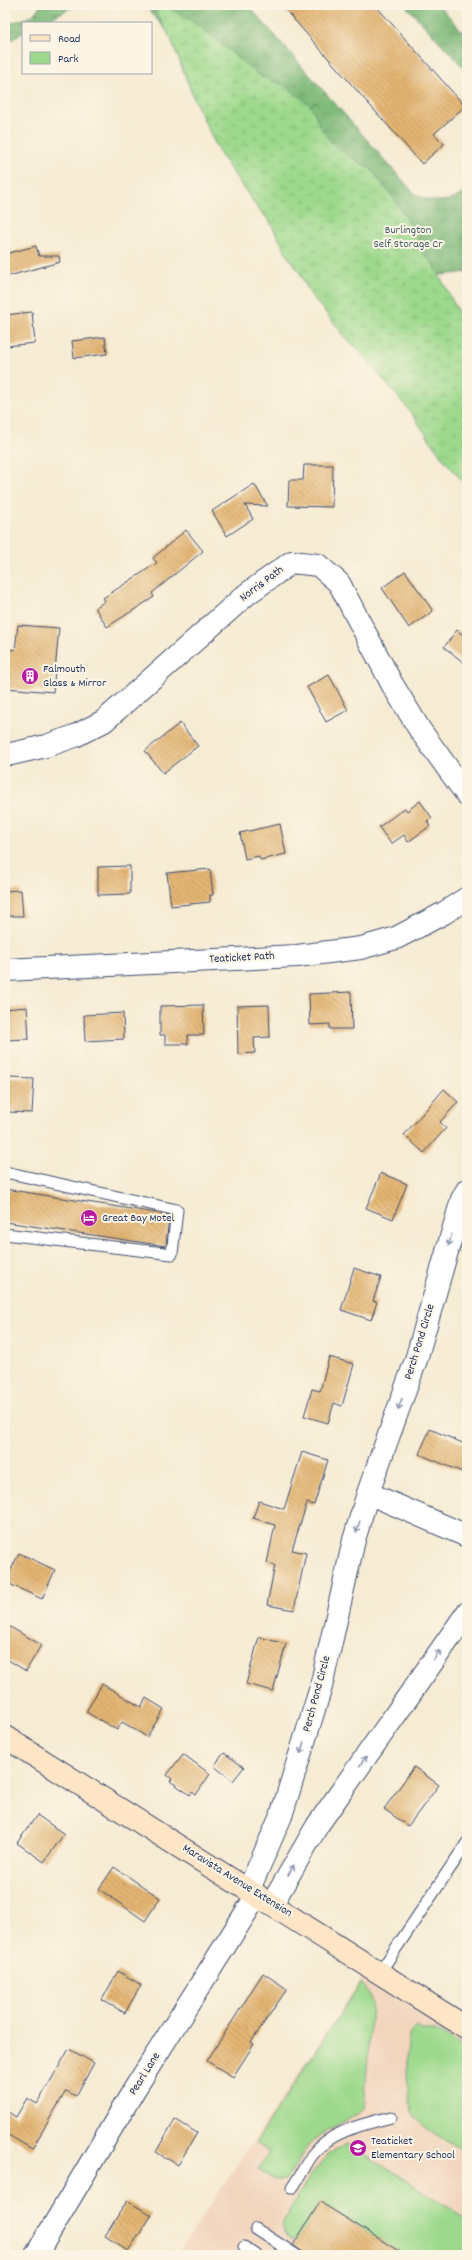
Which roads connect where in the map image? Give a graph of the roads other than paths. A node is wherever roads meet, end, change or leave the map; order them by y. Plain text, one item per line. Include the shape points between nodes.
1 (5, 753) edge
2 (467, 795) edge
3 (467, 898) edge
4 (5, 970) edge
5 (5, 1172) edge
6 (467, 1190) edge
7 (5, 1234) edge
8 (368, 1494) junction
9 (467, 1536) edge
10 (467, 1612) edge
11 (5, 1737) edge
12 (467, 1843) edge
13 (259, 1896) junction
14 (380, 1972) junction
15 (467, 2028) edge
16 (391, 2117) dead end
17 (292, 2188) dead end
18 (256, 2229) dead end
19 (244, 2247) dead end
20 (36, 2255) edge
21 (256, 2255) edge
22 (296, 2255) edge

1 - 2 street, Norris Path via 46,746 75,736 104,721 247,594 292,562 318,564 339,583 400,697 420,730
3 - 4 street, Teaticket Path via 396,938 361,948 297,956
5 - 7 lane via 177,1210 172,1254
6 -> 8 street, Perch Pond Circle via 462,1199 416,1360
8 - 9 street
8 -> 13 street, Perch Pond Circle via 354,1540 321,1687
13 -> 10 street via 317,1826
11 - 13 main road, Maravista Avenue Extension
12 - 14 lane
13 - 14 main road, Maravista Avenue Extension
13 - 20 street, Pearl Lane via 134,2090
14 - 15 main road, Maravista Avenue Extension
16 - 17 lane via 355,2127 325,2143 314,2153
18 - 22 lane
19 - 21 lane

